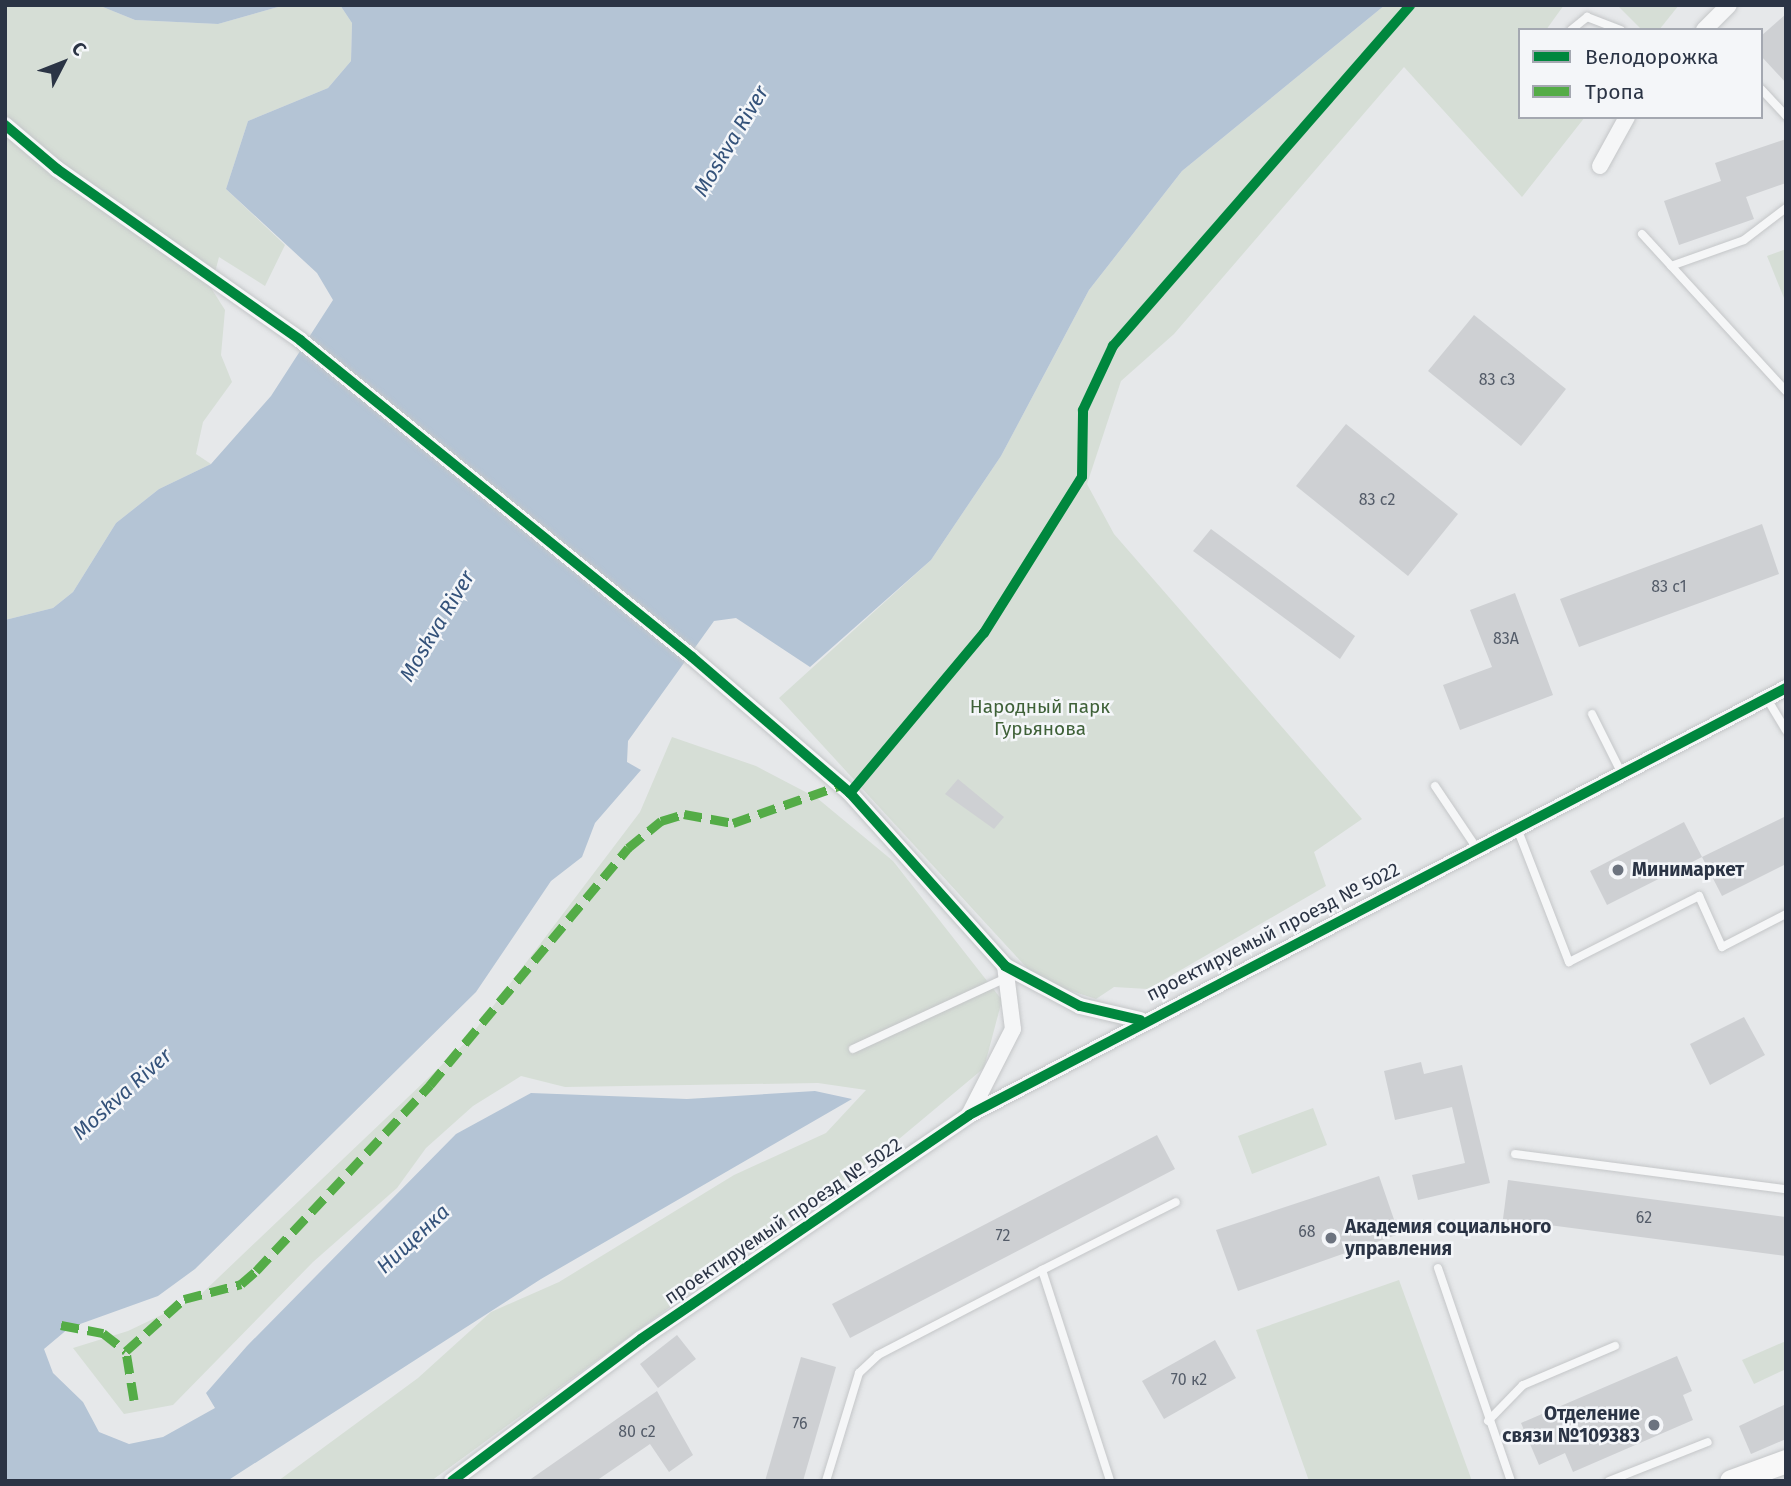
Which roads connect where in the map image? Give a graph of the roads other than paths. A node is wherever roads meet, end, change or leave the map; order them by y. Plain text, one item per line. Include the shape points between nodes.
1 (1729, 5) edge
2 (1574, 28) edge
3 (1615, 28) edge
4 (1707, 28) edge
5 (1763, 91) edge
6 (1786, 116) edge
7 (1626, 119) edge
8 (5, 125) edge
9 (1600, 166) dead end
10 (1786, 208) edge
11 (1642, 234) dead end
12 (1671, 266) junction
13 (1786, 391) edge
14 (1786, 688) edge
15 (1766, 698) junction
16 (1592, 714) dead end
17 (1786, 730) edge
18 (1621, 772) junction
19 (1435, 786) dead end
20 (1516, 826) junction
21 (1476, 847) junction
22 (1786, 914) edge
23 (1007, 972) junction
24 (1140, 1020) junction
25 (853, 1049) dead end
26 (969, 1115) junction
27 (1515, 1154) dead end
28 (1786, 1189) edge
29 (1176, 1202) dead end
30 (1438, 1268) dead end
31 (1042, 1270) junction
32 (1615, 1346) dead end
33 (1488, 1421) junction
34 (1708, 1442) dead end
35 (1786, 1461) edge
36 (452, 1481) edge
37 (825, 1481) edge
38 (1110, 1481) edge
39 (1511, 1481) edge
40 (1609, 1481) edge
41 (1731, 1481) edge

1 - 4 street
2 - 3 lane via 1587,18
5 - 6 lane
7 - 9 street
8 - 23 street via 57,169 300,340 692,657 850,793
10 - 12 lane via 1744,240
11 - 12 lane
12 - 13 lane
14 - 15 street, проектируемый проезд № 5022
15 - 17 lane
15 - 18 street, проектируемый проезд № 5022
16 - 18 lane
18 - 20 street, проектируемый проезд № 5022
19 - 21 lane
20 - 21 street, проектируемый проезд № 5022
20 - 22 lane via 1569,962 1699,896 1722,947
21 - 24 street, проектируемый проезд № 5022
23 - 24 street via 1080,1006
23 - 25 lane
23 - 26 street via 1013,1029
24 - 26 street, проектируемый проезд № 5022
26 - 36 street, проектируемый проезд № 5022 via 641,1339
27 - 28 lane
29 - 31 lane
30 - 33 lane
31 - 37 lane via 878,1355 859,1373
31 - 38 lane
32 - 33 lane via 1523,1385
33 - 39 lane
34 - 40 lane
35 - 41 main road

